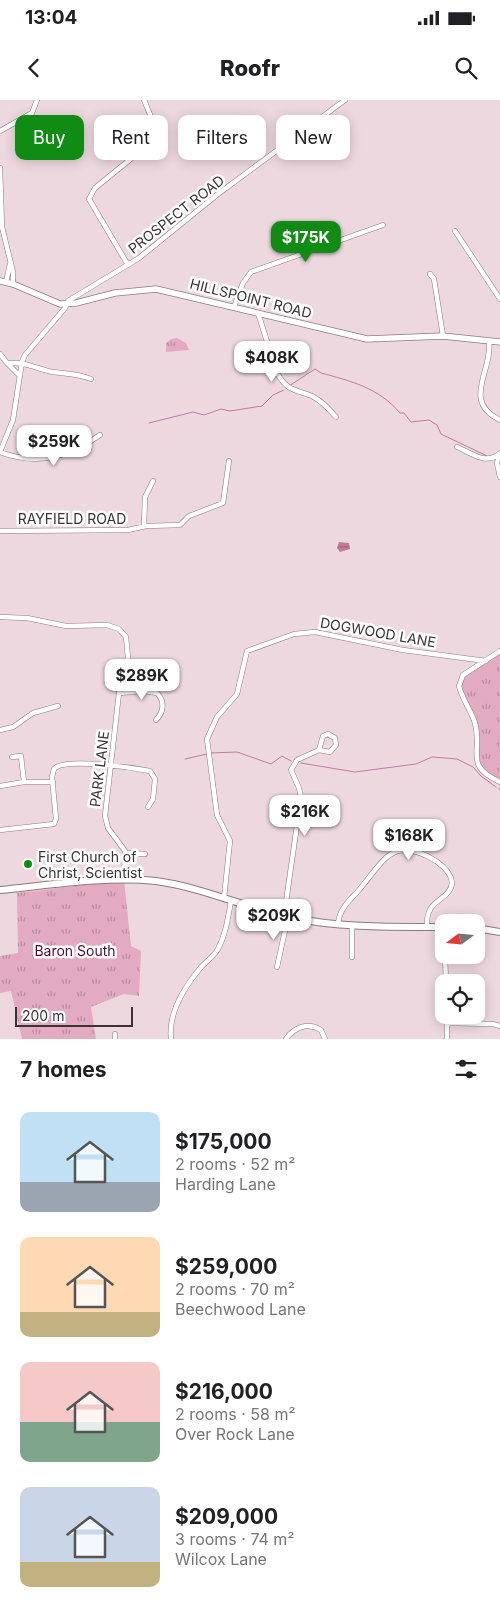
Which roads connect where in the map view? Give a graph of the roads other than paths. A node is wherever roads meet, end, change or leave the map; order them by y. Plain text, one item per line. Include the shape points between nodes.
1 (36, 100) edge
2 (144, 100) edge
3 (345, 100) edge
4 (0, 131) edge
5 (0, 168) edge
6 (383, 225) dead end
7 (455, 231) dead end
8 (11, 262) junction
9 (128, 265) junction
10 (430, 274) dead end
11 (3, 282) edge
12 (13, 284) junction
13 (500, 299) edge
14 (66, 304) junction
15 (234, 307) junction
16 (258, 313) junction
17 (443, 336) junction
18 (489, 341) junction
19 (500, 342) edge
20 (0, 354) edge
21 (22, 362) junction
22 (7, 363) junction
23 (19, 375) junction
24 (91, 379) dead end
25 (336, 417) dead end
26 (500, 420) edge
27 (100, 436) dead end
28 (457, 447) dead end
29 (0, 452) edge
30 (500, 453) edge
31 (229, 461) dead end
32 (500, 477) edge
33 (153, 481) dead end
34 (144, 526) junction
35 (0, 531) edge
36 (0, 617) edge
37 (500, 651) edge
38 (470, 658) junction
39 (486, 661) junction
40 (472, 668) junction
41 (119, 693) junction
42 (58, 706) dead end
43 (156, 720) dead end
44 (0, 730) edge
45 (319, 750) junction
46 (12, 756) dead end
47 (110, 767) junction
48 (24, 782) junction
49 (53, 782) junction
50 (500, 782) edge
51 (0, 786) edge
52 (148, 807) dead end
53 (0, 830) edge
54 (126, 853) junction
55 (145, 854) dead end
56 (124, 880) junction
57 (0, 890) edge
58 (224, 898) junction
59 (231, 901) junction
60 (286, 916) junction
61 (338, 925) junction
62 (352, 926) junction
63 (427, 926) junction
64 (435, 926) edge
65 (485, 930) edge
66 (500, 932) edge
67 (352, 957) dead end
68 (277, 967) dead end
69 (447, 1024) edge
70 (485, 1024) edge
71 (500, 1026) edge
72 (171, 1039) edge
73 (286, 1039) edge
74 (325, 1039) edge
75 (447, 1039) edge

1 - 4 street via 32,113
2 - 9 street via 159,136 95,188 90,199
3 - 9 street, PROSPECT ROAD
5 - 8 street via 2,227
6 - 15 street via 251,272
7 - 13 street
8 - 11 street
8 - 12 street
9 - 14 street, PROSPECT ROAD
10 - 17 street via 434,278
11 - 12 street, HILLSPOINT ROAD
12 - 14 street, HILLSPOINT ROAD
14 - 15 street, HILLSPOINT ROAD via 151,289
14 - 21 street, PROSPECT ROAD
15 - 16 street, HILLSPOINT ROAD
16 - 17 street, HILLSPOINT ROAD via 371,339
16 - 25 street via 282,382 320,402
17 - 18 street, HILLSPOINT ROAD
18 - 19 street, HILLSPOINT ROAD
18 - 26 street via 490,352 480,396 486,409
20 - 22 street
21 - 22 street
21 - 23 street
21 - 24 street
22 - 23 street
23 - 29 street via 13,420
27 - 29 street via 60,457 35,458
28 - 30 street via 485,460
30 - 32 street via 497,463
31 - 34 street, RAYFIELD ROAD via 226,493 220,506 194,514 180,525
33 - 34 street, RAYFIELD ROAD via 145,497
34 - 35 street, RAYFIELD ROAD via 128,530
36 - 41 street, PARK LANE via 66,626 108,625 119,629 127,639 129,651
37 - 39 street
38 - 39 street, DOGWOOD LANE
38 - 40 street
38 - 58 street, DOGWOOD LANE via 403,650 315,632 294,634 248,651 237,694 217,716 207,739 217,815 230,841
39 - 40 street
40 - 50 street via 463,675 459,686 476,727 476,765 484,774
41 - 43 street via 157,693 163,706
41 - 47 street, PARK LANE
42 - 44 street via 33,713 13,727
45 - 45 street via 323,736 328,734 335,738 334,749 326,753
45 - 60 street via 297,760 291,770 301,797
46 - 48 street via 21,756
47 - 49 street via 56,766
47 - 52 street via 153,773 153,799
47 - 54 street, PARK LANE via 105,820
48 - 49 street
48 - 51 street
49 - 53 street via 54,824
54 - 55 street
54 - 56 street
56 - 57 main road
56 - 58 main road via 165,883
58 - 59 main road
59 - 60 main road
59 - 72 street via 226,931 218,949 197,974 172,1014
60 - 61 main road
60 - 68 street
61 - 62 main road
61 - 63 street via 345,904 380,862 403,850 432,859 444,867 451,879 448,892 430,910
62 - 63 main road
62 - 67 street
63 - 64 main road
65 - 66 main road
69 - 75 street
70 - 71 street
73 - 74 street via 292,1031 308,1026 320,1030

